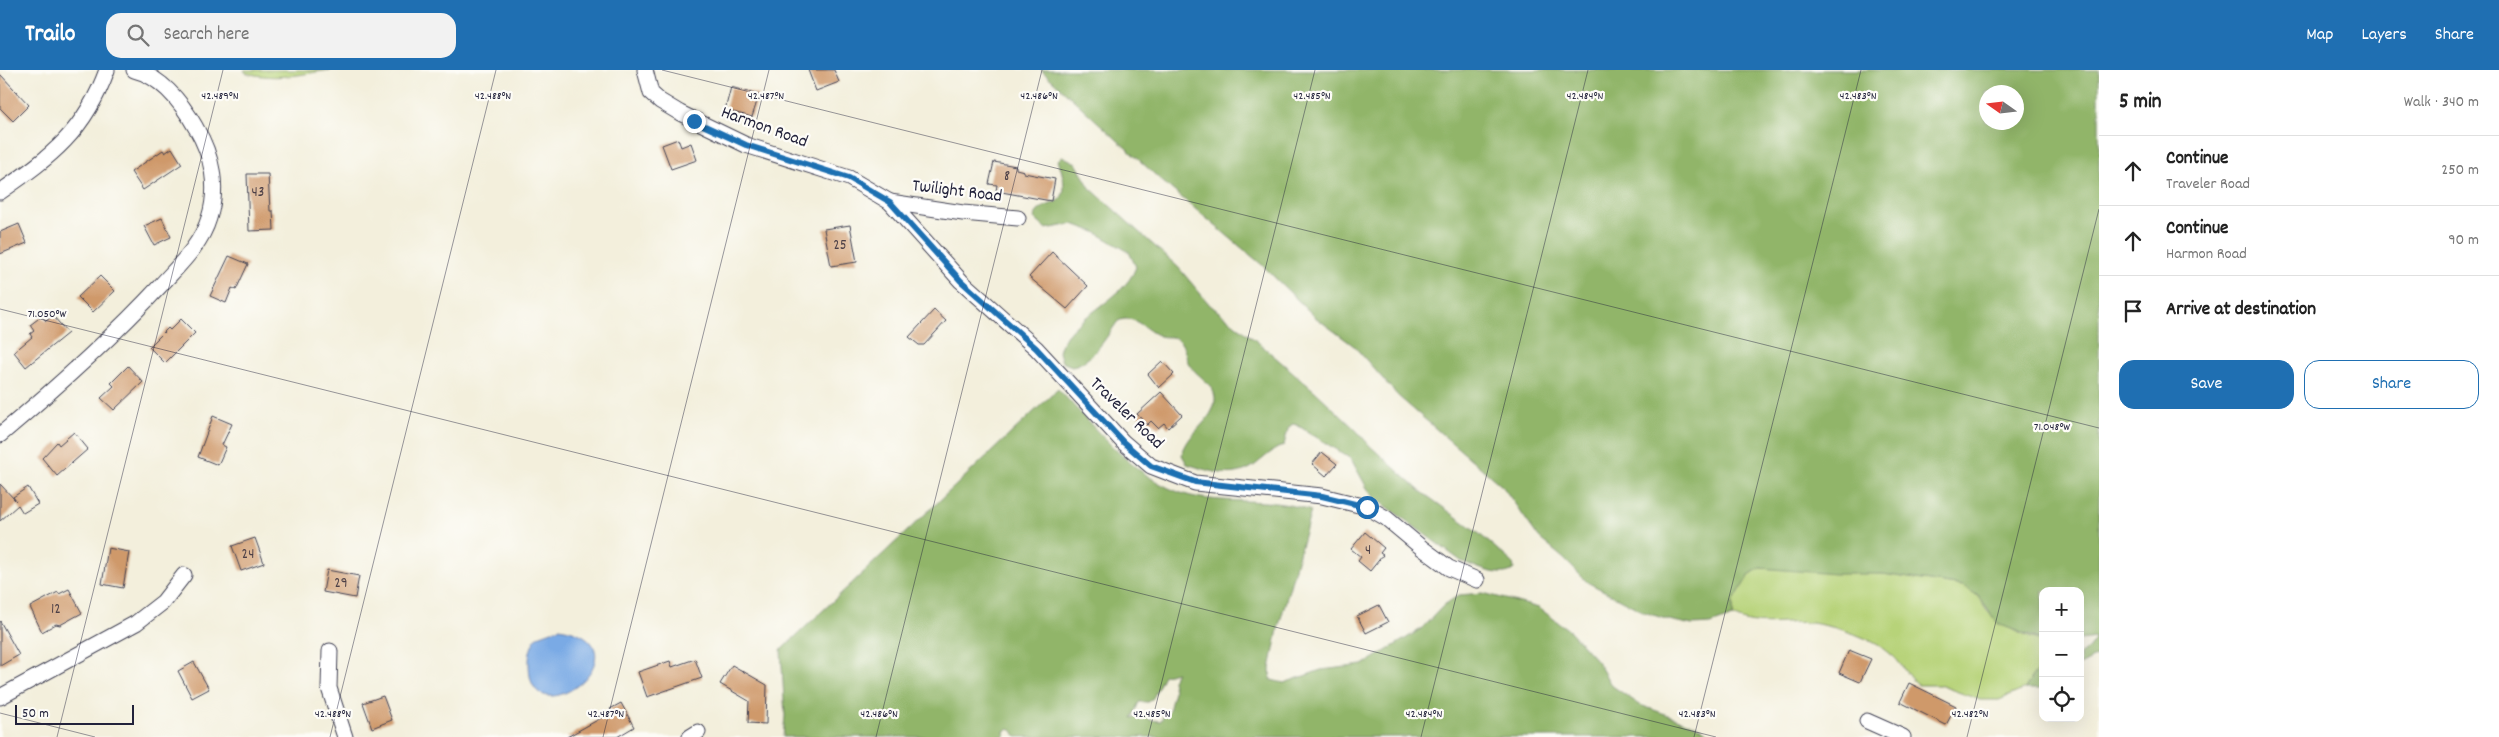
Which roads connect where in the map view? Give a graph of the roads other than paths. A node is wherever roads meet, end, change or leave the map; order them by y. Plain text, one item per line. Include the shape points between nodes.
1 (107, 70) edge
2 (134, 70) edge
3 (644, 70) edge
4 (0, 192) edge
5 (890, 202) junction
6 (1018, 218) dead end
7 (0, 435) edge
8 (184, 575) dead end
9 (1477, 580) dead end
10 (330, 651) dead end
11 (0, 697) edge
12 (1867, 721) dead end
13 (345, 737) edge
14 (1903, 737) edge

1 - 4 street via 90,110 75,130 48,157
2 - 7 street via 162,84 192,120 206,147 214,178 210,218 186,258 145,303
3 - 5 street, Harmon Road via 651,93 680,114 746,145 849,178
5 - 6 street, Twilight Road
5 - 9 street, Traveler Road via 961,281 1036,348 1123,442 1151,466 1181,479 1204,484 1322,496 1367,507 1386,518 1449,568
8 - 11 street via 163,602 136,623
10 - 13 street via 328,688
12 - 14 street

